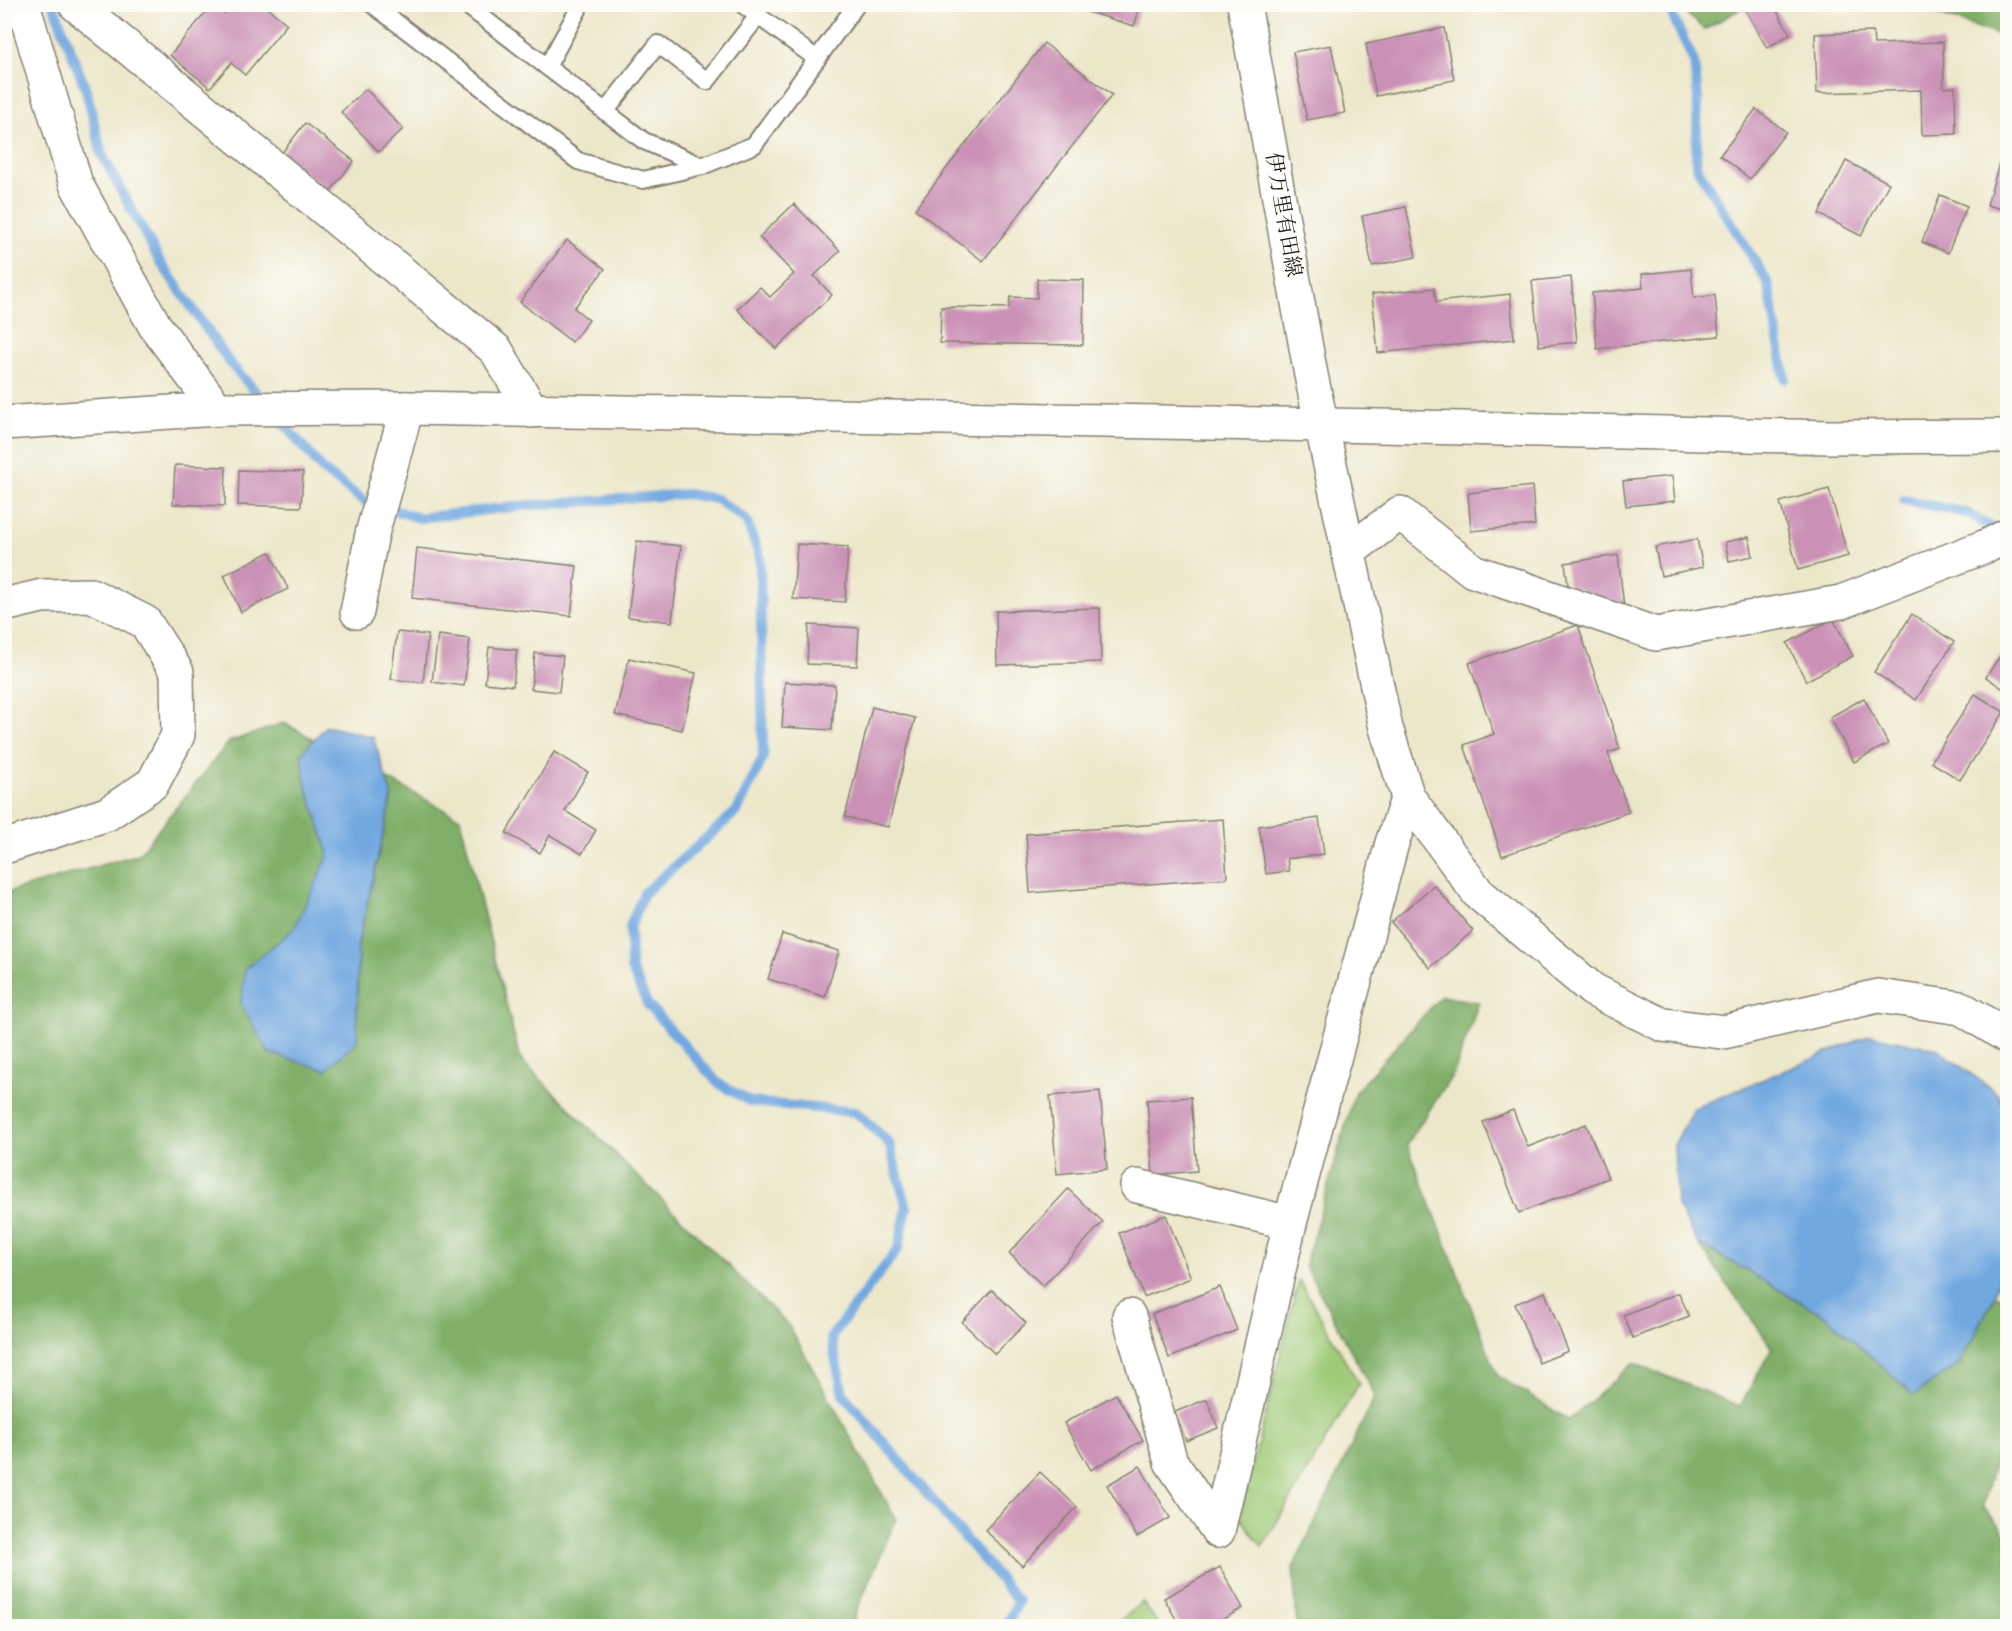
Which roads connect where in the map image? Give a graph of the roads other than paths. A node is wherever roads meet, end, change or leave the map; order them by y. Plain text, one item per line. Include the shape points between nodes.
1 (23, 4) edge
2 (75, 4) edge
3 (372, 4) edge
4 (465, 4) edge
5 (578, 4) edge
6 (742, 4) edge
7 (857, 4) edge
8 (1244, 4) edge
9 (758, 16) junction
10 (817, 59) junction
11 (547, 67) junction
12 (605, 112) junction
13 (702, 166) junction
14 (407, 408) junction
15 (229, 409) junction
16 (532, 411) junction
17 (4, 423) edge
18 (1321, 425) junction
19 (2007, 436) edge
20 (1998, 540) edge
21 (1348, 552) junction
22 (4, 605) edge
23 (357, 612) dead end
24 (1408, 797) junction
25 (4, 848) edge
26 (2007, 1037) edge
27 (1137, 1186) dead end
28 (1290, 1223) junction
29 (1129, 1316) dead end

1 - 15 street via 76,184 155,326
2 - 16 street via 496,350
3 - 13 lane via 578,161 643,180
4 - 11 lane
5 - 11 lane
6 - 9 lane
7 - 10 lane
8 - 18 street, 伊万里有田線
9 - 10 lane
9 - 12 lane via 707,81 658,44
10 - 13 lane via 754,145
11 - 12 lane
12 - 13 lane via 644,141
14 - 15 street
14 - 16 street
14 - 23 street via 372,534
15 - 17 street
16 - 18 street
18 - 19 street
18 - 21 street, 伊万里有田線
20 - 21 street via 1841,602 1656,634 1473,572 1400,513
21 - 24 street, 伊万里有田線 via 1386,728
22 - 25 street via 42,596 91,595 145,622 177,672 178,735 153,783 107,814
24 - 26 street, 伊万里有田線 via 1478,893 1593,990 1663,1025 1724,1032 1878,996 1961,1008
24 - 28 street via 1392,843
27 - 28 street
28 - 29 street via 1218,1531 1171,1462

